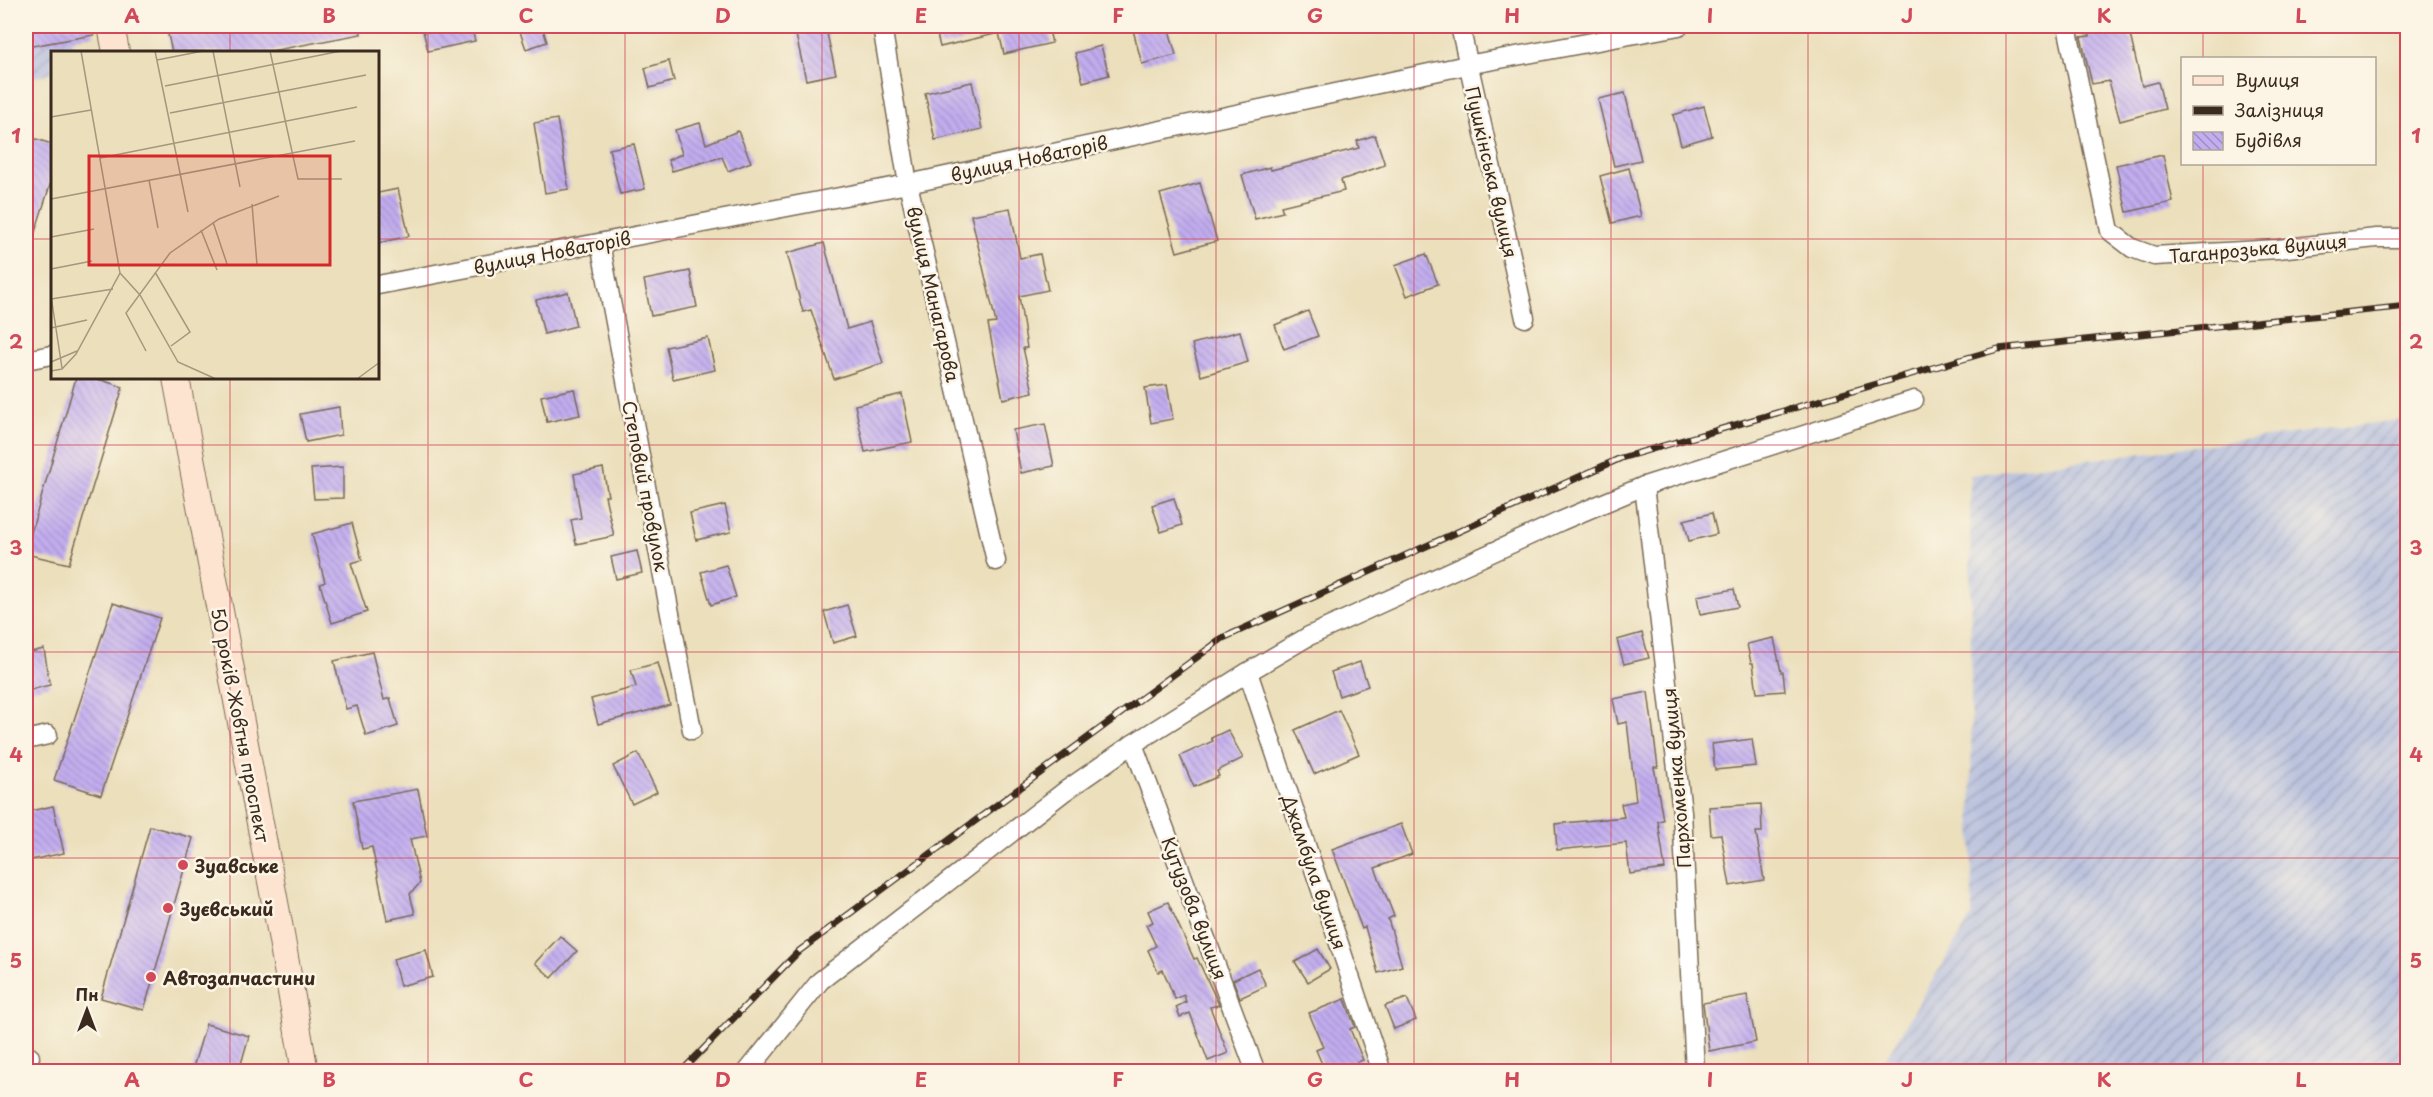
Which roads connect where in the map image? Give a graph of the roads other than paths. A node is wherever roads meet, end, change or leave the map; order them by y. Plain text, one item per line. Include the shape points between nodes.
1 (111, 26) edge
2 (882, 26) edge
3 (1460, 26) edge
4 (1679, 26) edge
5 (2067, 26) edge
6 (117, 51) edge
7 (1467, 65) junction
8 (909, 184) junction
9 (2408, 238) edge
10 (600, 243) junction
11 (380, 285) edge
12 (1525, 318) dead end
13 (51, 355) edge
14 (26, 360) edge
15 (176, 380) edge
16 (1914, 400) dead end
17 (1644, 486) junction
18 (996, 561) dead end
19 (1248, 672) junction
20 (692, 730) dead end
21 (48, 735) dead end
22 (26, 740) edge
23 (1133, 744) junction
24 (305, 1071) edge
25 (747, 1071) edge
26 (1256, 1071) edge
27 (1382, 1071) edge
28 (1695, 1071) edge

1 - 6 street
2 - 8 street, вулиця Манагарова
3 - 7 street, Пушкінська вулиця
4 - 7 street, вулиця Новаторів
5 - 9 street, Таганрозька вулиця via 2110,231 2132,248 2154,256
7 - 8 street, вулиця Новаторів
7 - 12 street, Пушкінська вулиця
8 - 10 street, вулиця Новаторів
8 - 18 street, вулиця Манагарова
10 - 11 street, вулиця Новаторів
10 - 20 street, Степовий провулок
13 - 14 street
15 - 24 street, 50 років Жовтня проспект
16 - 17 street
17 - 19 street via 1310,636
17 - 28 street, Пархоменка вулиця via 1682,813
19 - 23 street
19 - 27 street, Джамбула вулиця
21 - 22 street
23 - 25 street via 1065,791 820,981
23 - 26 street, Кутузова вулиця

